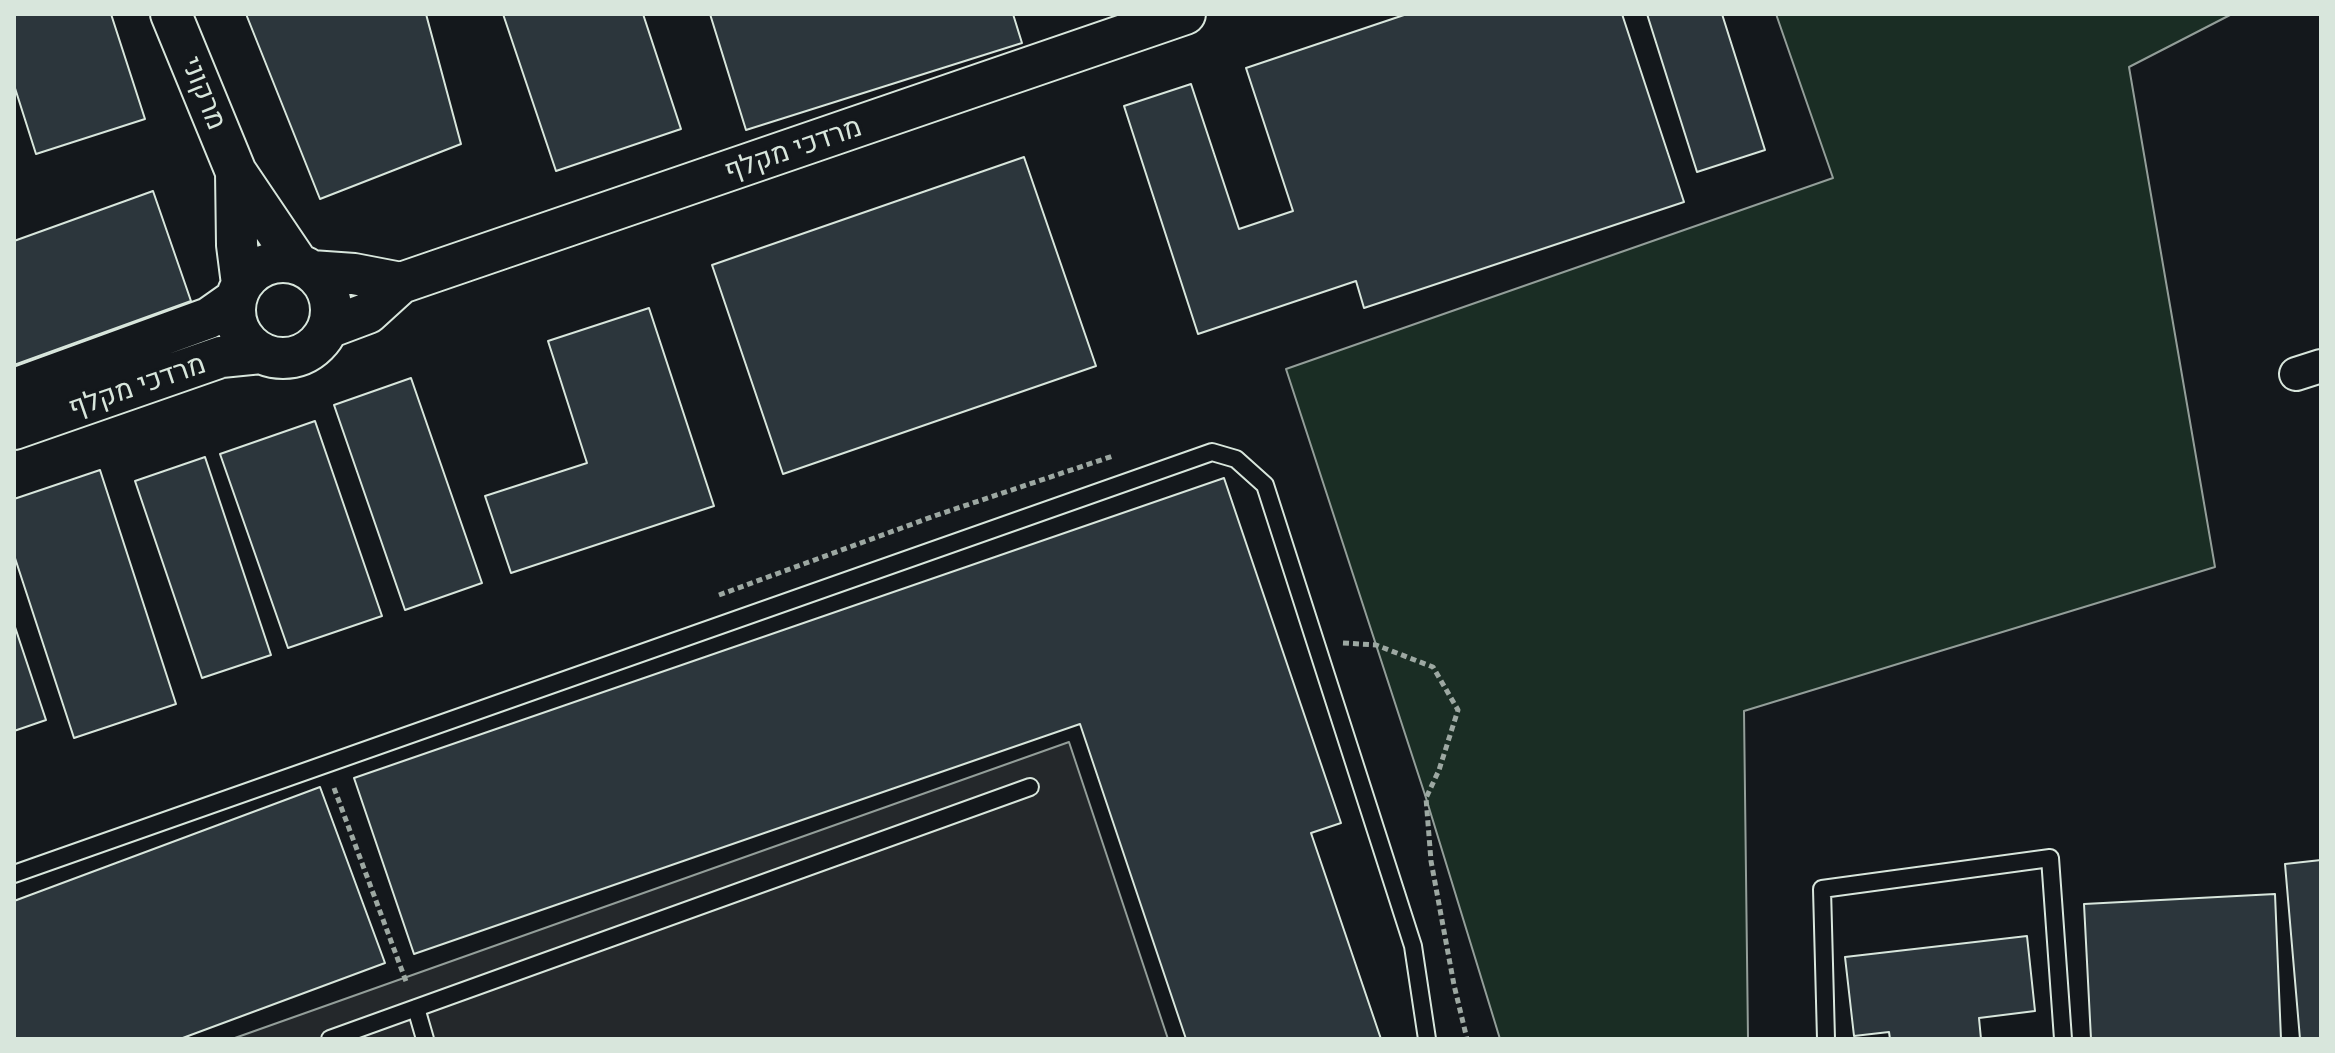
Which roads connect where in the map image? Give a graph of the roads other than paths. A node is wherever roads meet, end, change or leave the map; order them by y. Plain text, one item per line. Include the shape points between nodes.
1 (171, 14) edge
2 (1185, 14) edge
3 (236, 172) junction
4 (304, 267) junction
5 (401, 283) junction
6 (239, 292) junction
7 (328, 328) junction
8 (261, 353) junction
9 (14, 389) edge
10 (14, 429) edge
11 (1030, 787) dead end
12 (14, 874) edge
13 (416, 1008) junction
14 (363, 1034) edge
15 (330, 1039) edge
16 (425, 1039) edge
17 (1427, 1039) edge
18 (1826, 1039) edge
19 (2063, 1039) edge

1 - 3 street, מרקוני
2 - 5 street, מרדכי מקלף
3 - 4 street, מרקוני
3 - 6 street, מרקוני
4 - 5 street, מרדכי מקלף
4 - 6 street via 282,261 266,264 252,272
4 - 7 street via 323,282 329,296
5 - 7 street, מרדכי מקלף via 368,313
6 - 8 street via 239,331
6 - 9 street, מרדכי מקלף via 209,318
7 - 8 street via 307,351 292,357
8 - 10 street, מרדכי מקלף via 221,357
11 - 13 lane
12 - 17 lane via 1212,452 1236,459 1265,485 1413,946
13 - 14 lane
13 - 16 lane
14 - 15 lane
18 - 19 lane via 1822,889 2050,858

